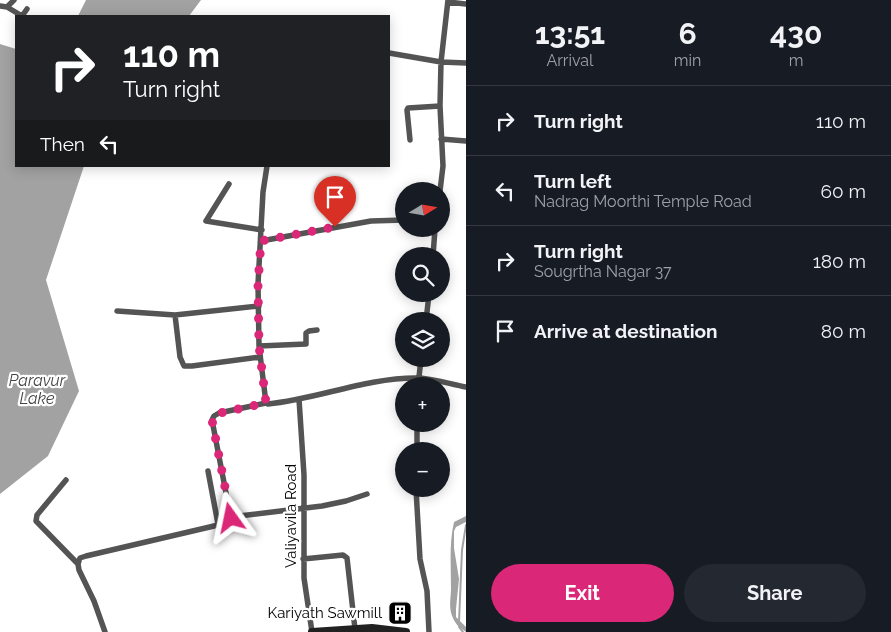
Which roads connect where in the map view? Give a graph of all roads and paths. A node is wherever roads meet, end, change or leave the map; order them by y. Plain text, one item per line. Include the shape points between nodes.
1 (14, 0) edge
2 (448, 1) edge
3 (466, 4) edge
4 (3, 7) edge
5 (27, 9) dead end
6 (20, 15) edge
7 (23, 15) edge
8 (390, 53) edge
9 (440, 62) junction
10 (466, 63) edge
11 (440, 106) junction
12 (441, 139) junction
13 (410, 140) dead end
14 (466, 141) edge
15 (267, 167) edge
16 (441, 182) edge
17 (229, 184) dead end
18 (395, 220) edge
19 (262, 230) junction
20 (261, 241) junction
21 (258, 306) junction
22 (117, 311) dead end
23 (175, 315) junction
24 (317, 330) dead end
25 (259, 346) junction
26 (260, 357) junction
27 (395, 380) edge
28 (450, 383) edge
29 (466, 386) edge
30 (298, 399) junction
31 (266, 403) junction
32 (208, 471) dead end
33 (66, 480) dead end
34 (366, 494) dead end
35 (416, 497) edge
36 (304, 509) junction
37 (231, 518) junction
38 (218, 524) junction
39 (303, 558) junction
40 (78, 564) junction
41 (355, 629) junction
42 (373, 630) edge
43 (105, 632) edge
44 (312, 632) edge
45 (406, 632) edge
46 (429, 632) edge

1 - 4 street
2 - 3 street
2 - 9 street
4 - 6 street
5 - 7 street
8 - 9 street
9 - 10 street
9 - 11 street
11 - 12 street
11 - 13 street via 408,108
12 - 14 street
12 - 16 street
15 - 19 street
17 - 19 street via 206,221
18 - 20 street via 371,221
19 - 20 street
20 - 21 street
21 - 23 street
21 - 25 street
22 - 23 street
23 - 26 street via 184,366
24 - 25 street via 306,333 306,344
25 - 26 street
26 - 31 street
27 - 30 street via 375,381
28 - 29 street
30 - 31 street
30 - 36 street, Valiyavila Road
31 - 37 street via 220,413 212,420
32 - 38 street
33 - 40 street via 36,518 39,525
34 - 36 street
35 - 46 street
36 - 37 street
36 - 39 street, Valiyavila Road
37 - 38 street
38 - 40 street via 86,556 80,558
39 - 41 street via 343,555 347,558
39 - 44 street, Valiyavila Road
40 - 43 street
41 - 42 main road
41 - 44 main road
42 - 45 main road

